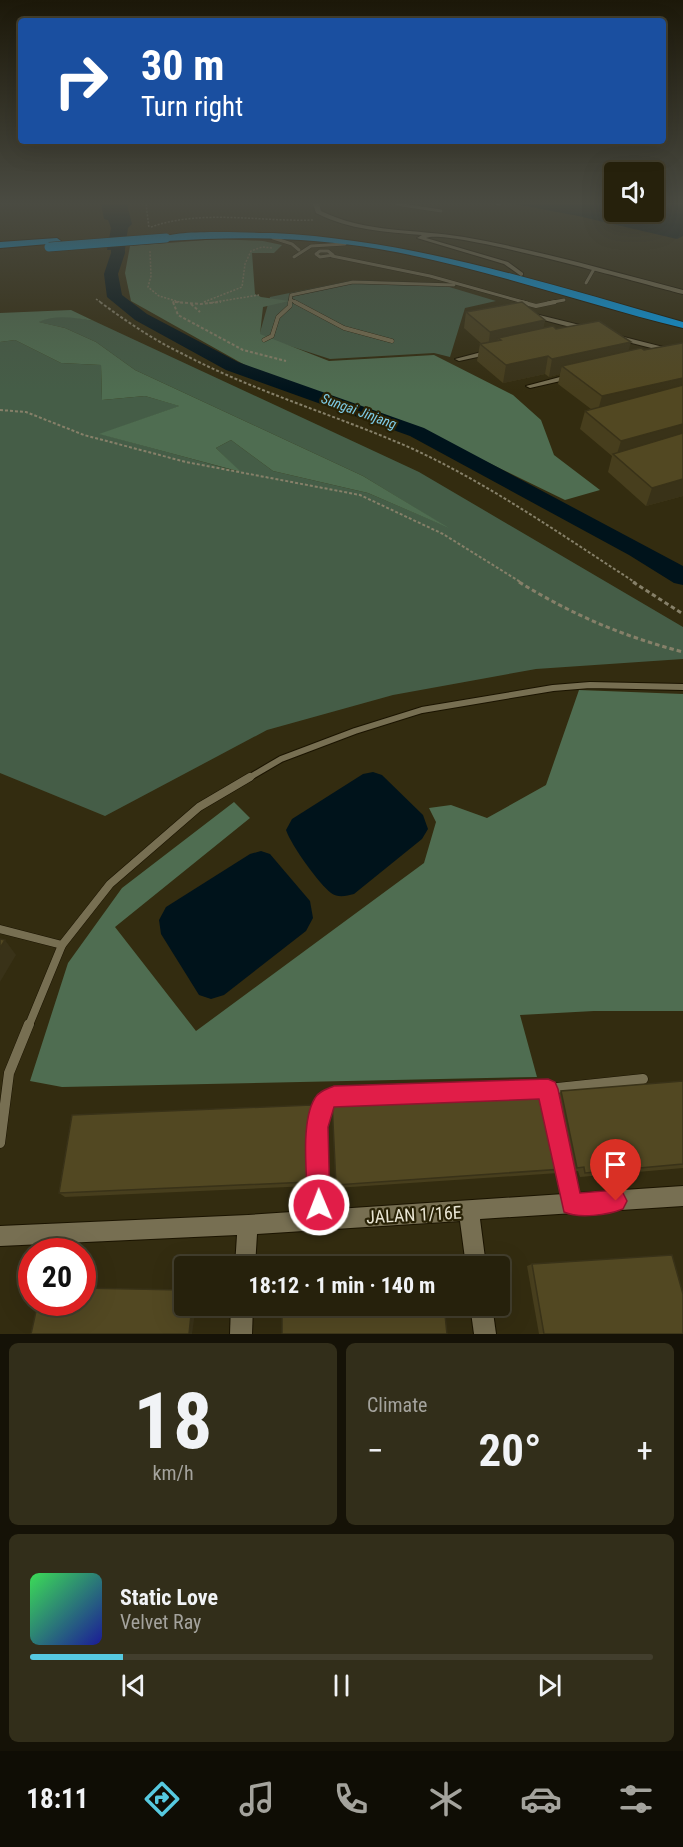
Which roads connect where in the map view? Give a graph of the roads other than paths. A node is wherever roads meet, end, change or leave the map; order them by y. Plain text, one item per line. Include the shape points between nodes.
1 (382, 266) edge
2 (465, 266) edge
3 (492, 266) edge
4 (510, 266) edge
5 (582, 266) edge
6 (594, 269) junction
7 (521, 274) junction
8 (586, 283) dead end
9 (458, 284) junction
10 (681, 288) edge
11 (291, 300) junction
12 (564, 300) dead end
13 (518, 312) edge
14 (683, 318) edge
15 (683, 326) edge
16 (591, 330) junction
17 (569, 335) edge
18 (264, 340) dead end
19 (392, 340) dead end
20 (503, 349) edge
21 (673, 352) junction
22 (683, 354) edge
23 (651, 357) edge
24 (459, 359) dead end
25 (585, 373) edge
26 (530, 386) dead end
27 (683, 687) edge
28 (0, 929) edge
29 (62, 945) junction
30 (643, 1079) dead end
31 (548, 1089) junction
32 (0, 1143) edge
33 (683, 1198) edge
34 (572, 1204) junction
35 (469, 1212) junction
36 (319, 1220) junction
37 (248, 1225) junction
38 (0, 1236) edge
39 (246, 1256) edge
40 (475, 1256) edge
41 (241, 1316) edge
42 (483, 1316) edge
43 (240, 1334) edge
44 (485, 1334) edge

1 - 9 lane
2 - 15 highway
3 - 7 highway
4 - 7 street
5 - 6 street
6 - 8 lane
6 - 10 street
7 - 14 highway
9 - 11 lane via 353,282 302,291 291,295
9 - 12 lane via 536,306
11 - 18 lane via 278,317 272,336
11 - 19 lane via 344,328
13 - 16 street
16 - 17 street
16 - 21 street
20 - 24 street
21 - 22 street
21 - 23 street
25 - 26 street
27 - 29 lane via 590,685 508,694 422,710 281,759 199,807 110,884
28 - 29 lane
29 - 32 lane via 9,1074
30 - 31 lane
31 - 34 lane
31 - 36 lane via 327,1099 317,1127
33 - 34 street, JALAN 1/16E
34 - 35 street, JALAN 1/16E
35 - 36 street, JALAN 1/16E
35 - 40 street
36 - 37 street, JALAN 1/16E
37 - 38 street, JALAN 1/16E
37 - 39 street
41 - 43 street
42 - 44 street

